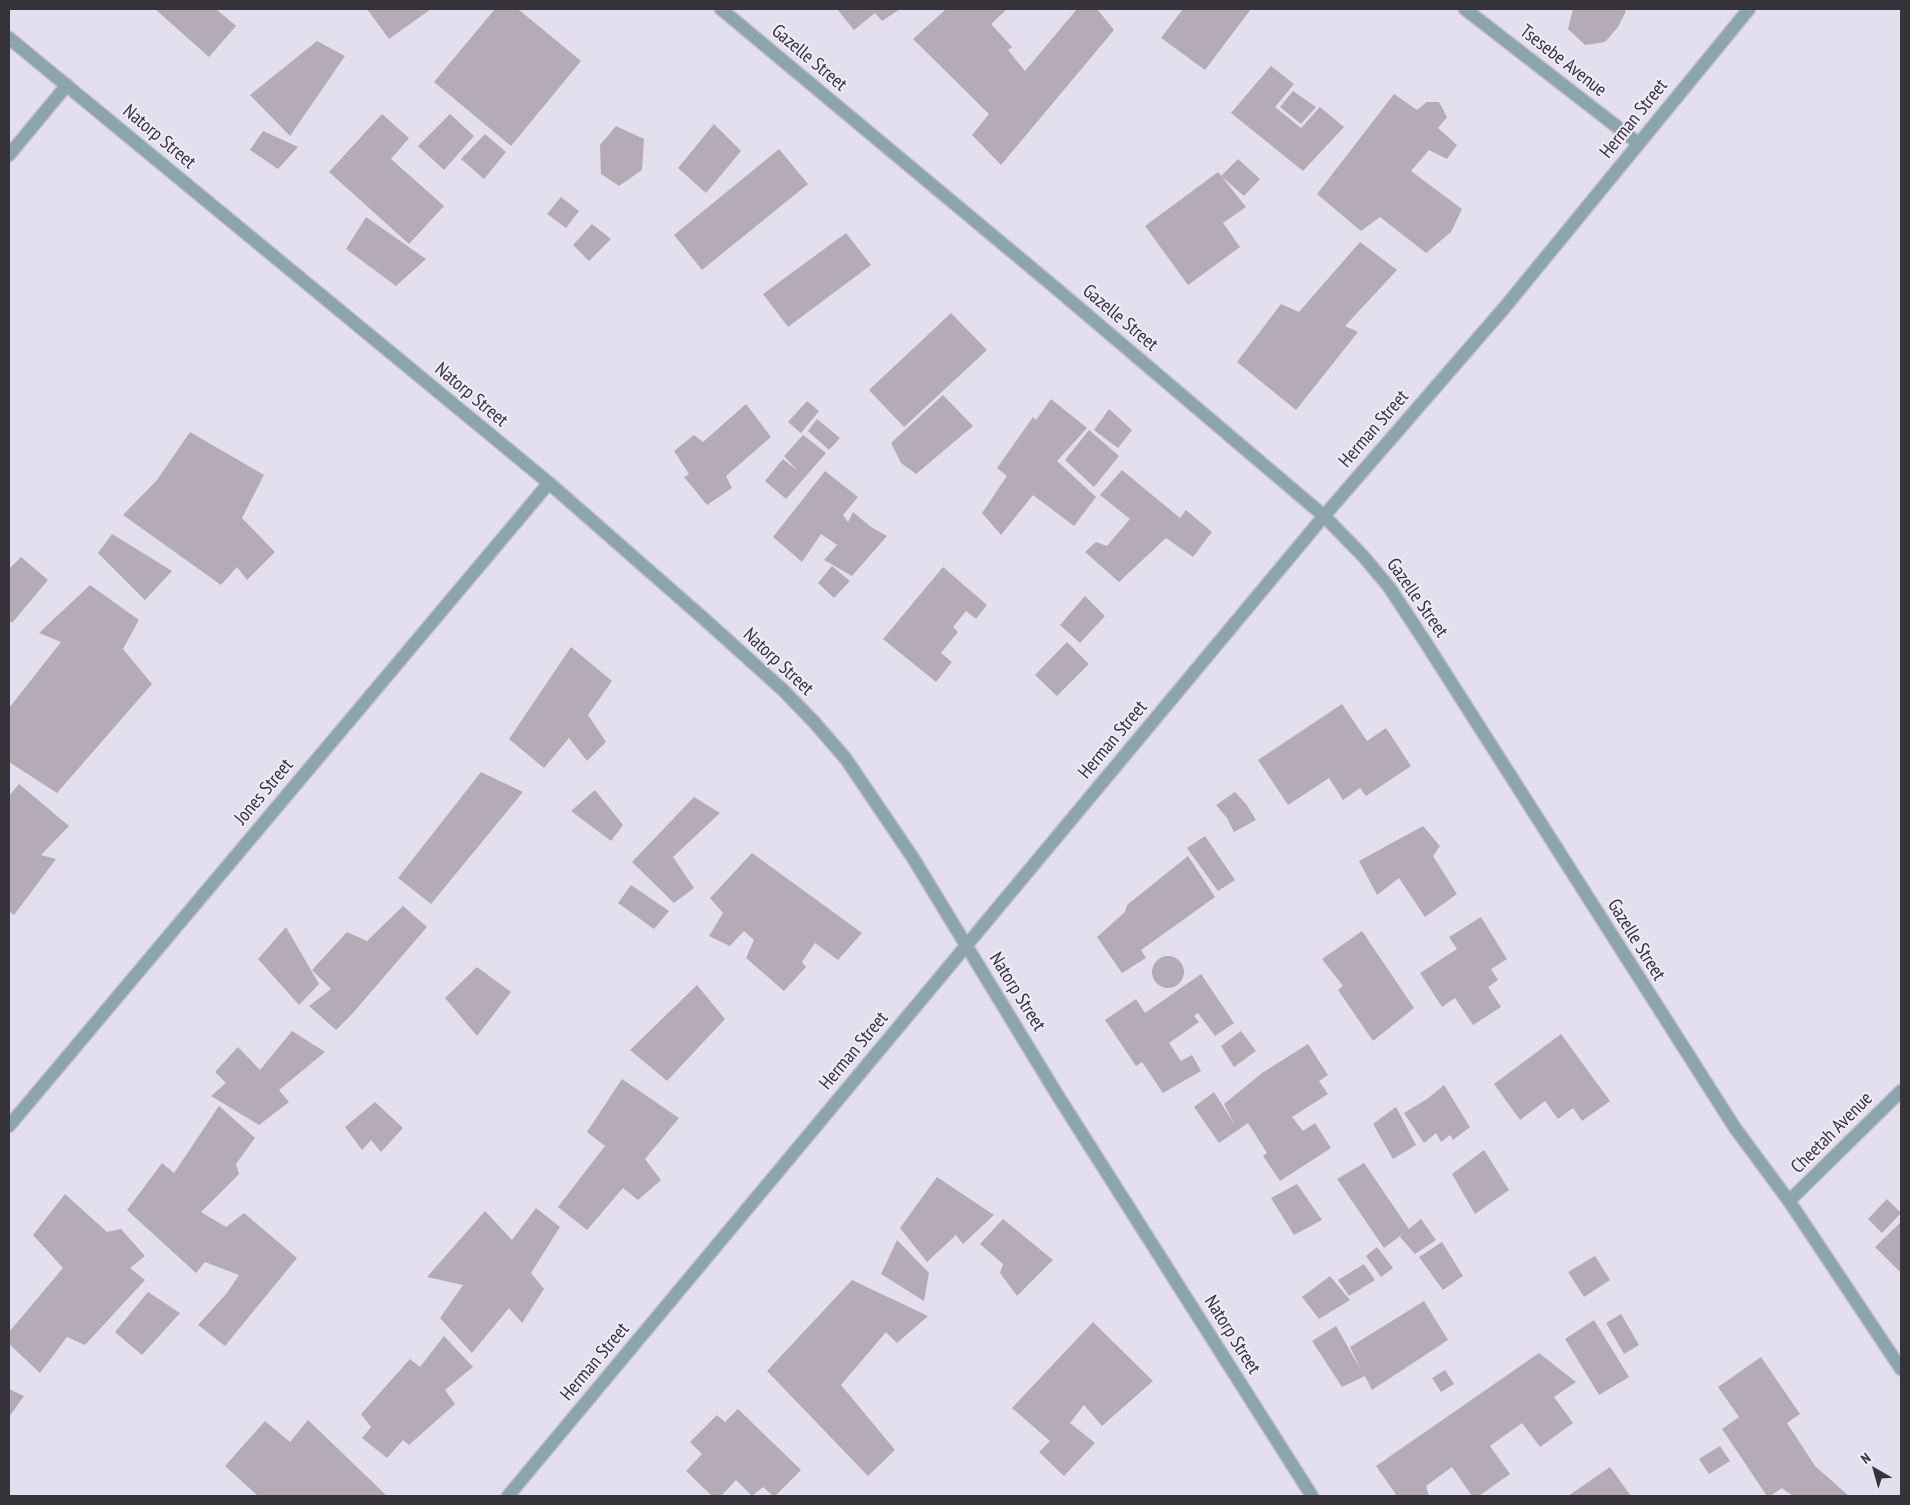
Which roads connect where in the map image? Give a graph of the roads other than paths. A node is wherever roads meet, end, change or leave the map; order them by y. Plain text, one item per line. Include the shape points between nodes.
1 (721, 9) edge
2 (1465, 9) edge
3 (1749, 9) edge
4 (9, 38) edge
5 (67, 85) junction
6 (1638, 143) junction
7 (9, 155) edge
8 (548, 483) junction
9 (1324, 516) junction
10 (966, 946) junction
11 (1901, 1091) edge
12 (9, 1126) edge
13 (1789, 1201) junction
14 (1901, 1368) edge
15 (508, 1496) edge
16 (1312, 1496) edge

1 - 9 street, Gazelle Street
2 - 6 street, Tsesebe Avenue
3 - 6 street, Herman Street
4 - 5 street, Natorp Street
5 - 7 street
5 - 8 street, Natorp Street
6 - 9 street, Herman Street via 1505,307
8 - 10 street, Natorp Street via 783,690 814,722 875,800
8 - 12 street, Jones Street
9 - 10 street, Herman Street
9 - 13 street, Gazelle Street via 1389,587 1699,1073
10 - 15 street, Herman Street
10 - 16 street, Natorp Street
11 - 13 street, Cheetah Avenue
13 - 14 street, Gazelle Street

